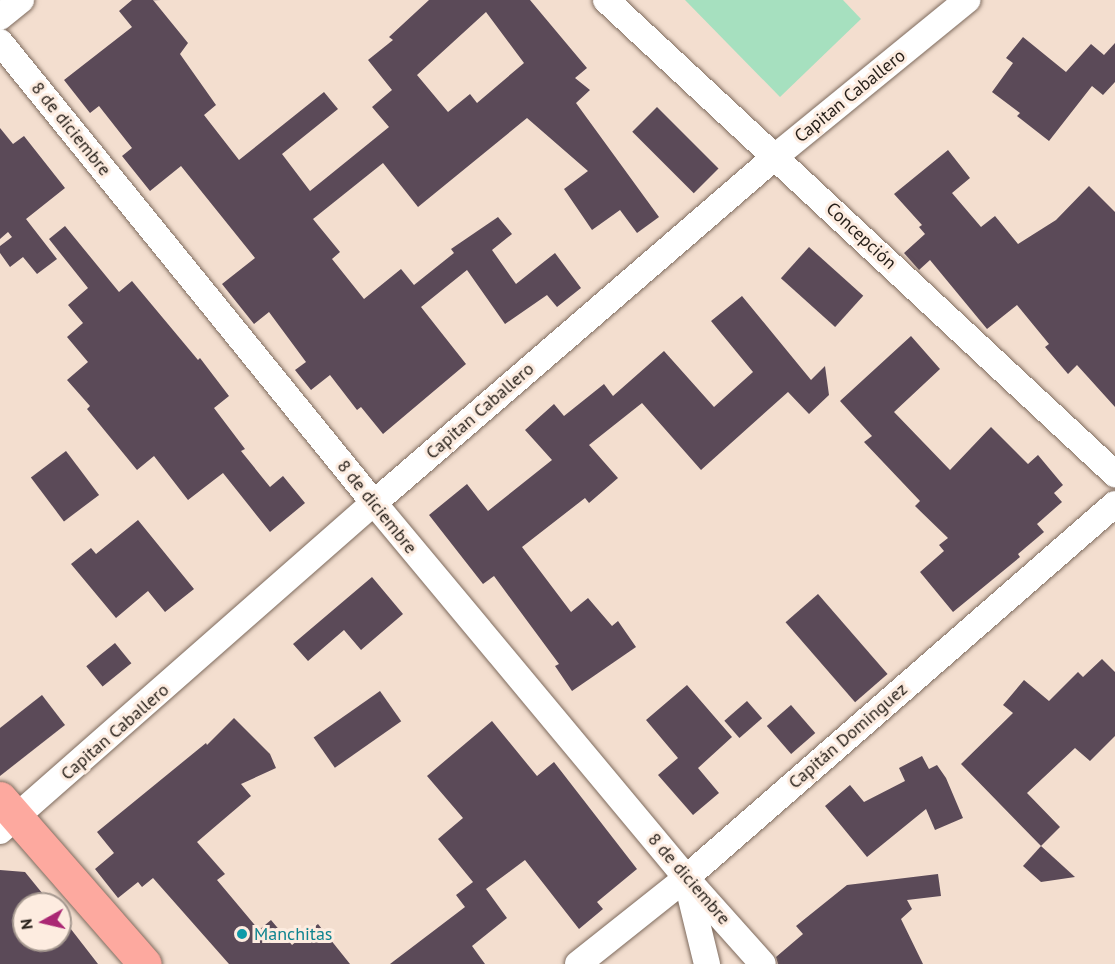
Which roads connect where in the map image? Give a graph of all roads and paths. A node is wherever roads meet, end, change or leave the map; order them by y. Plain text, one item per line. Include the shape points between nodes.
1 (21, 0) edge
2 (606, 0) edge
3 (967, 0) edge
4 (0, 17) edge
5 (0, 42) edge
6 (776, 156) junction
7 (1115, 474) edge
8 (374, 503) junction
9 (1115, 504) edge
10 (6, 816) edge
11 (686, 878) junction
12 (145, 964) edge
13 (578, 964) edge
14 (707, 964) edge
15 (764, 964) edge

1 - 4 street
2 - 6 street, Concepción
3 - 6 street, Capitan Caballero
5 - 8 street, 8 de diciembre
6 - 7 street, Concepción
6 - 8 street, Capitan Caballero
8 - 10 street, Capitan Caballero
8 - 11 street, 8 de diciembre
9 - 11 street, Capitán Dominguez
10 - 12 main road
11 - 13 street, Capitán Dominguez
11 - 14 street
11 - 15 street, 8 de diciembre

